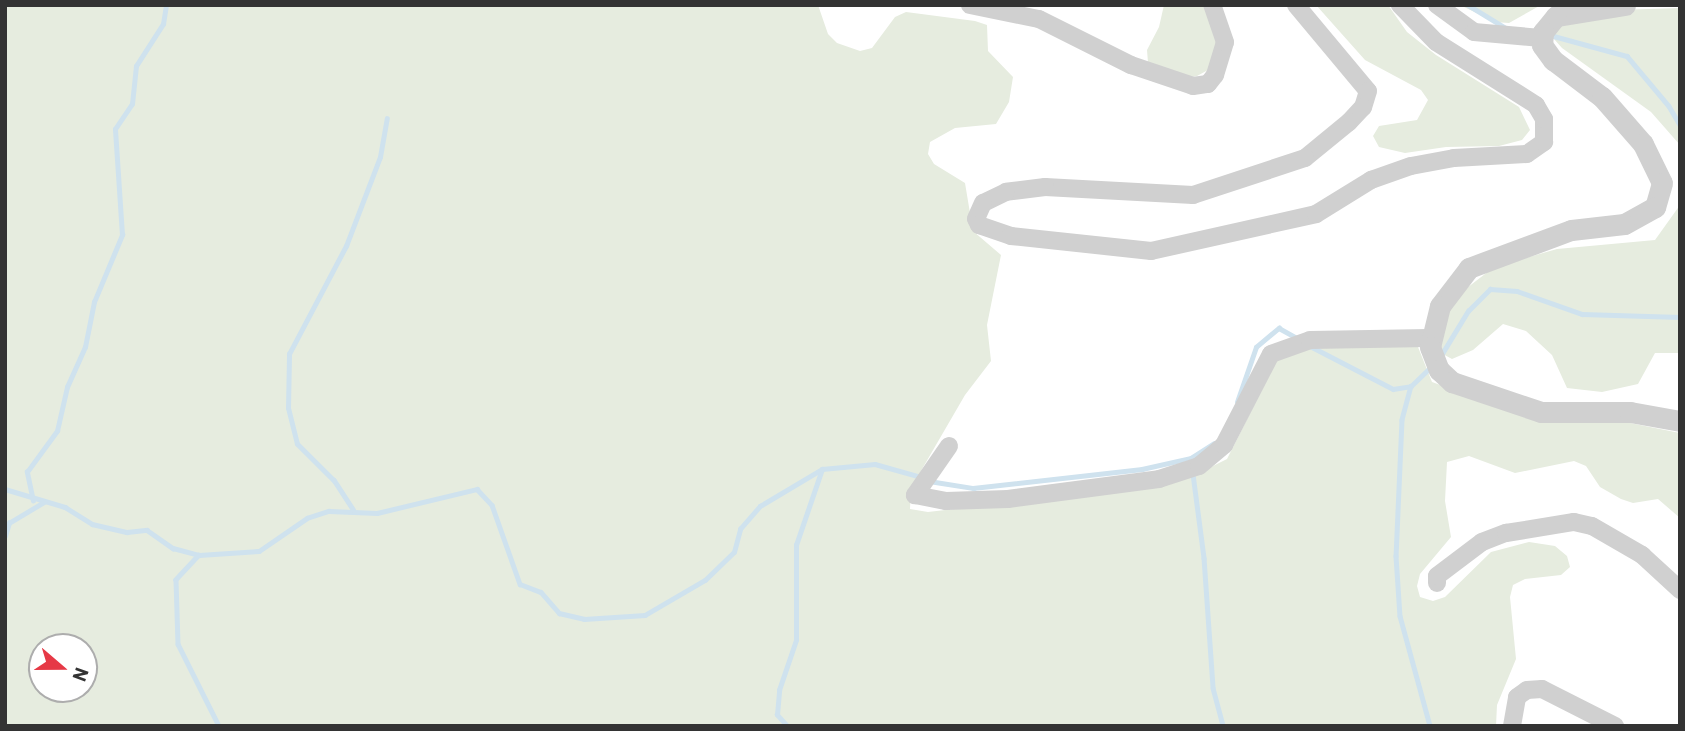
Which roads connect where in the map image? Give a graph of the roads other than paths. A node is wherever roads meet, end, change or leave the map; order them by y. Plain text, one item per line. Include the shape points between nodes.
1 (970, 5) edge
2 (1212, 5) edge
3 (1296, 5) edge
4 (1400, 5) edge
5 (1437, 5) edge
6 (1625, 5) edge
7 (1541, 38) junction
8 (1429, 338) junction
9 (1680, 421) edge
10 (949, 446) dead end
11 (1437, 583) dead end
12 (1680, 590) edge
13 (1513, 726) edge
14 (1615, 726) edge

1 - 2 street via 1039,19 1131,65 1194,86 1208,84 1215,75 1225,42
3 - 4 street via 1368,91 1363,107 1349,122 1305,158 1193,195 1045,187 1006,192 983,203 976,219 979,225 1011,236 1151,251 1316,214 1371,180 1411,166 1454,158 1527,154 1544,142 1544,119 1536,106 1436,42
5 - 7 street via 1474,32
6 - 7 street via 1565,13 1550,21
7 - 8 street via 1548,55 1602,97 1643,144 1659,171 1656,207 1638,219 1571,230 1478,262 1452,286
8 - 9 street via 1432,357 1443,376 1478,392 1555,414 1630,412
8 - 10 street via 1310,340 1271,354 1224,445 1199,466 1159,479 1008,499 946,501 915,495
11 - 12 street via 1437,576 1482,542 1517,530 1574,522 1592,526 1642,555
13 - 14 street via 1517,697 1527,690 1542,689

